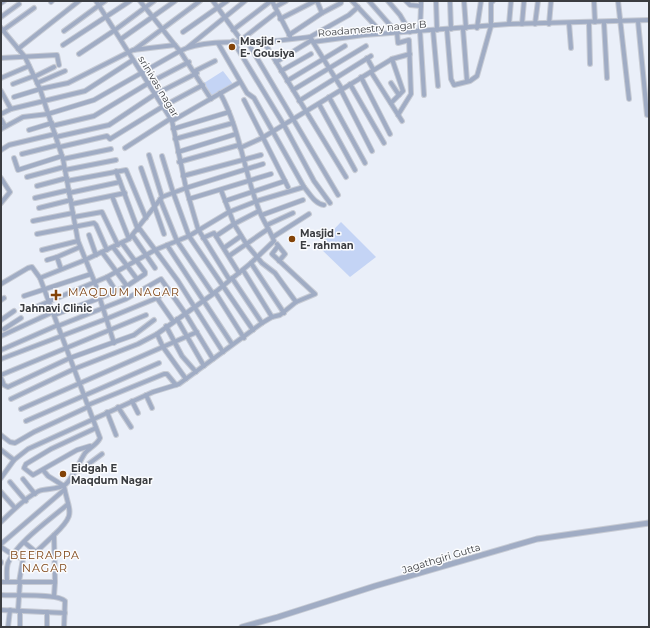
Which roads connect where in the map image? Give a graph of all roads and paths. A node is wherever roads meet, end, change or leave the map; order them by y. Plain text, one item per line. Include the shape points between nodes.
1 (4, 1) edge
2 (79, 1) edge
3 (96, 1) edge
4 (105, 1) edge
5 (130, 1) edge
6 (140, 1) edge
7 (154, 1) edge
8 (175, 1) edge
9 (200, 1) edge
10 (213, 1) edge
11 (227, 1) edge
12 (246, 1) edge
13 (271, 1) edge
14 (286, 1) edge
15 (316, 1) edge
16 (341, 1) edge
17 (352, 1) edge
18 (369, 1) edge
19 (388, 1) edge
20 (406, 1) edge
21 (436, 1) edge
22 (450, 1) edge
23 (464, 1) edge
24 (481, 1) edge
25 (493, 1) edge
26 (511, 1) edge
27 (524, 1) edge
28 (538, 1) edge
29 (551, 1) edge
30 (594, 1) edge
31 (618, 1) edge
32 (1, 3) edge
33 (421, 3) edge
34 (19, 4) dead end
35 (99, 6) junction
36 (275, 7) junction
37 (358, 7) junction
38 (34, 8) dead end
39 (145, 8) junction
40 (217, 8) junction
41 (277, 12) junction
42 (322, 13) junction
43 (1, 17) edge
44 (107, 17) junction
45 (152, 17) junction
46 (224, 17) junction
47 (280, 19) junction
48 (649, 20) edge
49 (638, 21) junction
50 (595, 22) junction
51 (620, 22) junction
52 (569, 23) junction
53 (589, 23) junction
54 (604, 23) junction
55 (509, 24) junction
56 (522, 24) junction
57 (535, 24) junction
58 (549, 24) junction
59 (491, 26) junction
60 (161, 28) junction
61 (477, 28) junction
62 (449, 29) junction
63 (464, 29) junction
64 (115, 30) junction
65 (232, 30) junction
66 (435, 30) junction
67 (2, 31) edge
68 (64, 31) dead end
69 (420, 31) junction
70 (183, 32) dead end
71 (397, 32) junction
72 (410, 32) junction
73 (382, 34) junction
74 (289, 35) junction
75 (121, 39) junction
76 (291, 40) junction
77 (312, 40) junction
78 (233, 41) junction
79 (240, 41) junction
80 (247, 41) junction
81 (264, 42) junction
82 (218, 43) junction
83 (175, 45) junction
84 (63, 46) dead end
85 (345, 46) dead end
86 (366, 46) dead end
87 (187, 47) junction
88 (571, 48) dead end
89 (18, 49) junction
90 (133, 50) junction
91 (180, 51) junction
92 (128, 52) junction
93 (79, 54) dead end
94 (311, 54) dead end
95 (410, 54) junction
96 (25, 57) junction
97 (1, 58) edge
98 (325, 59) junction
99 (392, 59) junction
100 (133, 60) junction
101 (215, 61) dead end
102 (189, 62) junction
103 (276, 62) junction
104 (590, 64) dead end
105 (59, 65) dead end
106 (29, 66) junction
107 (54, 67) dead end
108 (330, 68) junction
109 (65, 71) dead end
110 (372, 71) junction
111 (196, 72) junction
112 (281, 72) junction
113 (141, 73) junction
114 (34, 76) junction
115 (1, 78) edge
116 (362, 78) junction
117 (607, 78) dead end
118 (336, 79) junction
119 (287, 81) junction
120 (467, 81) junction
121 (240, 82) junction
122 (38, 83) junction
123 (390, 83) dead end
124 (13, 84) dead end
125 (147, 84) junction
126 (350, 84) junction
127 (203, 85) junction
128 (438, 86) dead end
129 (40, 89) junction
130 (341, 89) junction
131 (293, 90) junction
132 (1, 91) edge
133 (220, 93) junction
134 (154, 95) junction
135 (398, 95) junction
136 (424, 95) dead end
137 (14, 97) dead end
138 (329, 97) junction
139 (211, 99) junction
140 (629, 99) dead end
141 (244, 100) dead end
142 (299, 100) junction
143 (45, 101) junction
144 (390, 103) junction
145 (319, 104) junction
146 (162, 107) junction
147 (11, 109) junction
148 (229, 112) junction
149 (307, 112) junction
150 (1, 114) edge
151 (48, 114) junction
152 (398, 115) junction
153 (649, 115) edge
154 (1, 119) edge
155 (294, 119) junction
156 (171, 120) junction
157 (402, 121) dead end
158 (233, 123) junction
159 (52, 125) junction
160 (284, 125) junction
161 (5, 126) junction
162 (173, 129) junction
163 (1, 130) edge
164 (29, 130) dead end
165 (273, 132) junction
166 (236, 134) junction
167 (390, 134) dead end
168 (56, 135) junction
169 (262, 138) junction
170 (175, 139) junction
171 (384, 143) dead end
172 (59, 146) junction
173 (239, 146) junction
174 (125, 148) dead end
175 (111, 149) dead end
176 (1, 150) edge
177 (372, 151) dead end
178 (178, 152) junction
179 (22, 154) dead end
180 (149, 155) dead end
181 (261, 155) dead end
182 (162, 156) dead end
183 (62, 157) junction
184 (14, 158) dead end
185 (243, 159) junction
186 (116, 160) dead end
187 (180, 162) junction
188 (365, 163) dead end
189 (263, 164) dead end
190 (64, 168) junction
191 (141, 168) dead end
192 (246, 170) junction
193 (354, 170) dead end
194 (116, 171) junction
195 (271, 174) dead end
196 (183, 176) junction
197 (26, 177) dead end
198 (346, 177) dead end
199 (1, 178) edge
200 (67, 180) junction
201 (250, 181) junction
202 (285, 181) junction
203 (120, 182) junction
204 (38, 186) dead end
205 (288, 187) dead end
206 (304, 187) junction
207 (186, 188) junction
208 (221, 190) junction
209 (69, 191) junction
210 (254, 191) junction
211 (173, 192) junction
212 (125, 193) junction
213 (338, 195) dead end
214 (112, 196) junction
215 (35, 198) dead end
216 (161, 198) junction
217 (189, 199) junction
218 (303, 200) dead end
219 (225, 201) junction
220 (257, 201) junction
221 (71, 202) junction
222 (1, 203) edge
223 (330, 203) dead end
224 (324, 205) dead end
225 (154, 207) junction
226 (39, 208) dead end
227 (260, 211) junction
228 (229, 212) junction
229 (293, 213) dead end
230 (309, 214) dead end
231 (73, 215) junction
232 (262, 216) junction
233 (146, 218) junction
234 (33, 221) dead end
235 (234, 224) junction
236 (75, 227) junction
237 (267, 227) junction
238 (138, 229) junction
239 (198, 229) junction
240 (37, 234) dead end
241 (164, 234) dead end
242 (89, 235) dead end
243 (133, 236) junction
244 (188, 236) junction
245 (216, 236) junction
246 (241, 236) junction
247 (203, 238) junction
248 (129, 239) junction
249 (273, 239) junction
250 (78, 241) junction
251 (177, 241) junction
252 (120, 244) junction
253 (167, 245) junction
254 (247, 245) junction
255 (278, 246) junction
256 (80, 247) junction
257 (113, 248) junction
258 (224, 248) junction
259 (42, 250) dead end
260 (107, 250) junction
261 (155, 250) junction
262 (102, 252) junction
263 (96, 255) junction
264 (146, 256) junction
265 (229, 256) junction
266 (57, 257) junction
267 (256, 257) junction
268 (47, 260) dead end
269 (85, 260) junction
270 (279, 260) junction
271 (136, 261) junction
272 (251, 263) junction
273 (127, 266) junction
274 (155, 268) dead end
275 (61, 270) junction
276 (116, 271) junction
277 (241, 271) junction
278 (91, 274) junction
279 (107, 277) junction
280 (40, 278) junction
281 (137, 279) junction
282 (231, 279) junction
283 (95, 283) junction
284 (1, 284) edge
285 (127, 286) junction
286 (222, 286) junction
287 (44, 290) junction
288 (169, 290) junction
289 (116, 291) junction
290 (214, 293) junction
291 (24, 296) dead end
292 (100, 298) junction
293 (157, 298) junction
294 (204, 301) junction
295 (49, 302) junction
296 (296, 302) junction
297 (193, 306) junction
298 (103, 307) junction
299 (31, 309) dead end
300 (14, 311) dead end
301 (185, 312) junction
302 (53, 313) junction
303 (284, 313) junction
304 (146, 315) dead end
305 (272, 317) junction
306 (21, 318) dead end
307 (106, 319) junction
308 (1, 320) edge
309 (154, 320) dead end
310 (175, 320) junction
311 (262, 322) junction
312 (58, 325) junction
313 (166, 326) junction
314 (2, 327) edge
315 (109, 330) junction
316 (253, 330) junction
317 (197, 332) junction
318 (7, 333) junction
319 (157, 334) junction
320 (62, 335) junction
321 (1, 336) edge
322 (187, 338) junction
323 (244, 338) junction
324 (114, 342) junction
325 (175, 343) junction
326 (232, 344) junction
327 (66, 347) junction
328 (163, 347) junction
329 (1, 350) edge
330 (223, 352) junction
331 (70, 358) junction
332 (1, 359) edge
333 (213, 359) junction
334 (158, 363) dead end
335 (204, 366) junction
336 (74, 369) junction
337 (196, 372) junction
338 (1, 376) edge
339 (186, 379) junction
340 (79, 382) junction
341 (176, 385) junction
342 (84, 395) junction
343 (146, 395) junction
344 (11, 399) dead end
345 (132, 401) junction
346 (88, 406) junction
347 (118, 407) junction
348 (152, 408) dead end
349 (21, 409) dead end
350 (106, 412) junction
351 (138, 413) dead end
352 (93, 418) junction
353 (26, 421) dead end
354 (131, 427) dead end
355 (96, 428) junction
356 (116, 434) dead end
357 (1, 435) edge
358 (91, 446) junction
359 (2, 451) edge
360 (102, 454) dead end
361 (14, 460) junction
362 (42, 470) junction
363 (73, 472) junction
364 (2, 475) edge
365 (23, 479) dead end
366 (10, 482) dead end
367 (64, 488) junction
368 (1, 492) edge
369 (35, 494) junction
370 (26, 501) junction
371 (68, 504) junction
372 (15, 508) junction
373 (1, 522) edge
374 (649, 523) edge
375 (54, 535) junction
376 (24, 542) junction
377 (1, 545) edge
378 (13, 555) junction
379 (1, 562) edge
380 (7, 565) junction
381 (1, 582) edge
382 (7, 582) junction
383 (19, 582) junction
384 (55, 582) junction
385 (1, 595) edge
386 (19, 596) junction
387 (54, 596) junction
388 (1, 610) edge
389 (10, 610) junction
390 (19, 611) junction
391 (47, 612) junction
392 (65, 613) junction
393 (8, 627) edge
394 (20, 627) edge
395 (46, 627) edge
396 (64, 627) edge
397 (242, 627) edge

1 - 32 street
2 - 89 street
3 - 35 street, srinivas nagar
4 - 35 street
5 - 44 street
6 - 39 street
7 - 39 street
8 - 45 street
9 - 60 street
10 - 40 street
11 - 40 street
12 - 46 street
13 - 36 street
13 - 65 street
14 - 36 street
15 - 42 street
15 - 47 street
16 - 42 street
17 - 37 street
18 - 71 street
19 - 72 street
20 - 33 street via 410,5
21 - 66 street
22 - 62 street
23 - 63 street
24 - 61 street
25 - 59 street
26 - 55 street
27 - 56 street
28 - 57 street
29 - 58 street
30 - 50 street
31 - 51 street
33 - 69 street
34 - 43 street
35 - 44 street, srinivas nagar
35 - 68 street
36 - 41 street
37 - 73 street
37 - 77 street
38 - 67 street
39 - 45 street
39 - 64 street
40 - 46 street
40 - 70 street
41 - 47 street
41 - 79 street
42 - 74 street
44 - 64 street, srinivas nagar
44 - 84 street
45 - 60 street
45 - 75 street
46 - 65 street
46 - 87 street
47 - 74 street
48 - 49 street, Roadamestry nagar B
49 - 51 street, Roadamestry nagar B
49 - 153 street
50 - 53 street, Roadamestry nagar B
50 - 54 street, Roadamestry nagar B
51 - 54 street, Roadamestry nagar B
51 - 140 street
52 - 53 street, Roadamestry nagar B
52 - 58 street, Roadamestry nagar B
52 - 88 street
53 - 104 street
54 - 117 street
55 - 56 street, Roadamestry nagar B
55 - 59 street, Roadamestry nagar B
56 - 57 street, Roadamestry nagar B
57 - 58 street, Roadamestry nagar B
59 - 61 street, Roadamestry nagar B
59 - 120 street via 477,76
60 - 83 street
60 - 90 street
61 - 63 street, Roadamestry nagar B
62 - 63 street, Roadamestry nagar B
62 - 66 street, Roadamestry nagar B
62 - 120 street via 451,79 454,85
63 - 120 street
64 - 75 street, srinivas nagar
64 - 93 street
65 - 79 street
66 - 69 street, Roadamestry nagar B
66 - 128 street
67 - 89 street
69 - 72 street, Roadamestry nagar B
69 - 136 street
71 - 72 street, Roadamestry nagar B
71 - 73 street, Roadamestry nagar B
71 - 95 street via 398,43 409,40
73 - 77 street, Roadamestry nagar B
74 - 76 street
75 - 92 street, srinivas nagar
76 - 77 street, Roadamestry nagar B
76 - 81 street, Roadamestry nagar B
77 - 98 street
77 - 103 street
78 - 79 street, Roadamestry nagar B
78 - 82 street, Roadamestry nagar B
78 - 160 street
79 - 80 street, Roadamestry nagar B
80 - 81 street, Roadamestry nagar B
80 - 155 street
81 - 103 street
82 - 87 street, Roadamestry nagar B
82 - 121 street
83 - 90 street
83 - 91 street
85 - 98 street
86 - 108 street
87 - 91 street, Roadamestry nagar B
89 - 96 street
90 - 92 street
91 - 102 street
91 - 113 street, Roadamestry nagar B
92 - 100 street, srinivas nagar
92 - 129 street via 68,83
94 - 112 street
95 - 99 street
95 - 152 street via 411,94
96 - 97 street
96 - 105 street via 57,55
96 - 106 street
98 - 108 street
98 - 119 street
99 - 110 street
99 - 135 street via 403,91
100 - 113 street, srinivas nagar
100 - 143 street via 85,91
101 - 111 street
102 - 111 street
102 - 125 street
103 - 112 street
106 - 114 street
106 - 115 street
107 - 114 street
108 - 118 street
108 - 131 street
109 - 122 street
110 - 116 street
110 - 118 street via 369,57
110 - 144 street
111 - 127 street
111 - 134 street
112 - 119 street
113 - 125 street, srinivas nagar
113 - 151 street, Roadamestry nagar B via 94,100
114 - 122 street
114 - 124 street
116 - 126 street
116 - 167 street
118 - 130 street
118 - 142 street
119 - 131 street
121 - 133 street
121 - 165 street via 254,98
122 - 129 street
123 - 135 street
125 - 134 street, srinivas nagar
125 - 159 street via 94,116
126 - 130 street
126 - 171 street
127 - 139 street
127 - 146 street
129 - 137 street
129 - 143 street
130 - 138 street
130 - 177 street
131 - 142 street
132 - 147 street
133 - 139 street
133 - 148 street
134 - 146 street, srinivas nagar
134 - 168 street via 109,125
135 - 144 street
138 - 145 street
138 - 188 street
139 - 156 street
141 - 169 street
142 - 149 street
143 - 147 street
143 - 151 street
144 - 152 street
145 - 149 street
145 - 193 street
146 - 156 street, srinivas nagar
146 - 172 street via 110,139 107,136
147 - 150 street
148 - 158 street
148 - 162 street
149 - 155 street
149 - 198 street
151 - 159 street
151 - 161 street, Roadamestry nagar B via 23,117
152 - 157 street
154 - 161 street
155 - 160 street
155 - 213 street
156 - 162 street, srinivas nagar
156 - 174 street
158 - 166 street
158 - 170 street
159 - 164 street
159 - 168 street
160 - 165 street
160 - 223 street via 314,181
161 - 163 street, Roadamestry nagar B
162 - 170 street, srinivas nagar
165 - 169 street
165 - 206 street
166 - 173 street
166 - 178 street
168 - 172 street
168 - 176 street via 9,145
169 - 173 street
169 - 202 street
170 - 178 street, srinivas nagar
172 - 179 street
172 - 183 street
173 - 185 street
173 - 187 street
175 - 183 street
178 - 187 street, srinivas nagar
180 - 216 street
181 - 185 street
182 - 211 street
183 - 184 street via 18,170
183 - 190 street
185 - 192 street
185 - 196 street
186 - 190 street
187 - 196 street, srinivas nagar
189 - 192 street
190 - 197 street
190 - 200 street
191 - 225 street
192 - 201 street
192 - 207 street
194 - 200 street
194 - 203 street
194 - 233 street via 128,171
195 - 201 street
196 - 207 street, srinivas nagar
199 - 222 street via 10,192
200 - 204 street
200 - 209 street
201 - 208 street
201 - 210 street
202 - 205 street
202 - 210 street
203 - 209 street
203 - 212 street
206 - 220 street
206 - 224 street via 312,198 320,205
207 - 211 street
207 - 217 street, srinivas nagar
208 - 217 street
208 - 219 street
209 - 215 street
209 - 221 street
210 - 219 street
210 - 220 street
211 - 216 street
211 - 244 street
212 - 214 street
212 - 238 street
214 - 221 street
214 - 248 street
216 - 225 street
216 - 251 street
217 - 239 street, srinivas nagar
218 - 232 street
219 - 228 street
220 - 227 street
220 - 228 street
221 - 226 street
221 - 231 street
225 - 233 street
225 - 241 street
227 - 232 street
227 - 235 street
228 - 235 street
228 - 239 street
229 - 237 street
230 - 249 street
231 - 234 street
231 - 236 street
231 - 252 street via 102,212
232 - 237 street
233 - 238 street
235 - 245 street
235 - 246 street
236 - 240 street
236 - 250 street
236 - 260 street via 95,224
237 - 249 street
237 - 254 street
238 - 243 street
238 - 261 street
239 - 244 street
239 - 247 street, srinivas nagar
242 - 263 street
243 - 248 street
243 - 264 street
244 - 251 street
244 - 286 street
245 - 247 street via 213,233
245 - 258 street
246 - 254 street
246 - 258 street
247 - 282 street, srinivas nagar
248 - 252 street
249 - 255 street
249 - 267 street
250 - 256 street
250 - 259 street
251 - 253 street
251 - 290 street
252 - 257 street
252 - 271 street
253 - 261 street
253 - 294 street
254 - 265 street
254 - 267 street
255 - 270 street via 285,254
255 - 270 street via 271,253
256 - 266 street
256 - 269 street
257 - 260 street
257 - 273 street
258 - 265 street
260 - 262 street
261 - 264 street
261 - 297 street
262 - 263 street
262 - 276 street
263 - 269 street
264 - 271 street
264 - 274 street
265 - 277 street
266 - 268 street
266 - 275 street
267 - 272 street
267 - 296 street via 275,273
269 - 275 street
269 - 278 street
270 - 296 street via 315,294
271 - 273 street
271 - 281 street via 146,273
272 - 277 street
272 - 303 street
273 - 276 street
273 - 281 street
275 - 280 street
276 - 279 street
276 - 285 street
277 - 282 street
277 - 305 street
278 - 283 street
278 - 287 street
279 - 283 street
279 - 289 street
280 - 284 street via 32,267
280 - 287 street
281 - 285 street
282 - 286 street
282 - 311 street, srinivas nagar
283 - 292 street
283 - 295 street
285 - 289 street
286 - 290 street
286 - 316 street
287 - 291 street
287 - 295 street
288 - 293 street
288 - 298 street via 159,279 126,299
288 - 301 street
289 - 292 street
290 - 294 street
290 - 323 street
292 - 298 street
292 - 302 street
293 - 307 street
293 - 310 street
294 - 297 street
294 - 326 street
295 - 299 street
295 - 302 street
296 - 303 street
297 - 301 street
297 - 330 street
298 - 307 street
298 - 312 street
300 - 308 street
301 - 310 street
301 - 317 street
302 - 312 street
302 - 318 street
303 - 305 street
304 - 315 street
305 - 311 street
306 - 314 street
307 - 315 street
307 - 320 street
309 - 324 street via 134,335
310 - 313 street
310 - 322 street
311 - 316 street
312 - 320 street
312 - 329 street
313 - 319 street
313 - 325 street
314 - 318 street
315 - 324 street
315 - 327 street
316 - 323 street
317 - 322 street
317 - 333 street
318 - 321 street
319 - 328 street
319 - 336 street
320 - 327 street
320 - 332 street
322 - 325 street
322 - 335 street
323 - 326 street
324 - 331 street
325 - 328 street
325 - 337 street
326 - 330 street
327 - 331 street
327 - 338 street
328 - 339 street
328 - 340 street
330 - 333 street
331 - 336 street
331 - 338 street via 8,387 4,385
333 - 335 street
334 - 342 street
335 - 337 street
336 - 340 street
336 - 344 street
337 - 339 street
339 - 341 street
340 - 342 street
340 - 349 street
341 - 343 street
341 - 346 street via 167,374 164,374
342 - 346 street
342 - 353 street
343 - 345 street
343 - 348 street
345 - 347 street
345 - 351 street
346 - 352 street
346 - 357 street via 15,443
347 - 350 street
347 - 354 street
350 - 352 street
350 - 356 street
352 - 355 street
352 - 361 street via 38,443
355 - 358 street via 100,438
355 - 362 street via 24,465 31,474
358 - 362 street via 77,450
358 - 363 street
359 - 361 street
360 - 363 street via 79,471
361 - 364 street
362 - 367 street
363 - 367 street
365 - 369 street
366 - 370 street
367 - 369 street
367 - 371 street
367 - 377 street
368 - 372 street
369 - 370 street
370 - 372 street
371 - 375 street via 70,515 65,525
371 - 376 street
372 - 373 street
374 - 397 street, Jagathgiri Gutta via 537,539
375 - 376 street via 36,552
375 - 384 street
376 - 378 street
377 - 378 street
378 - 380 street
378 - 383 street via 23,560
379 - 380 street
380 - 382 street
381 - 382 street
382 - 383 street
383 - 384 street
383 - 386 street
384 - 387 street
385 - 386 street
386 - 387 street
386 - 390 street
387 - 392 street via 64,599
388 - 389 street
389 - 390 street
389 - 393 street
390 - 391 street
390 - 394 street
391 - 392 street
391 - 395 street
392 - 396 street

